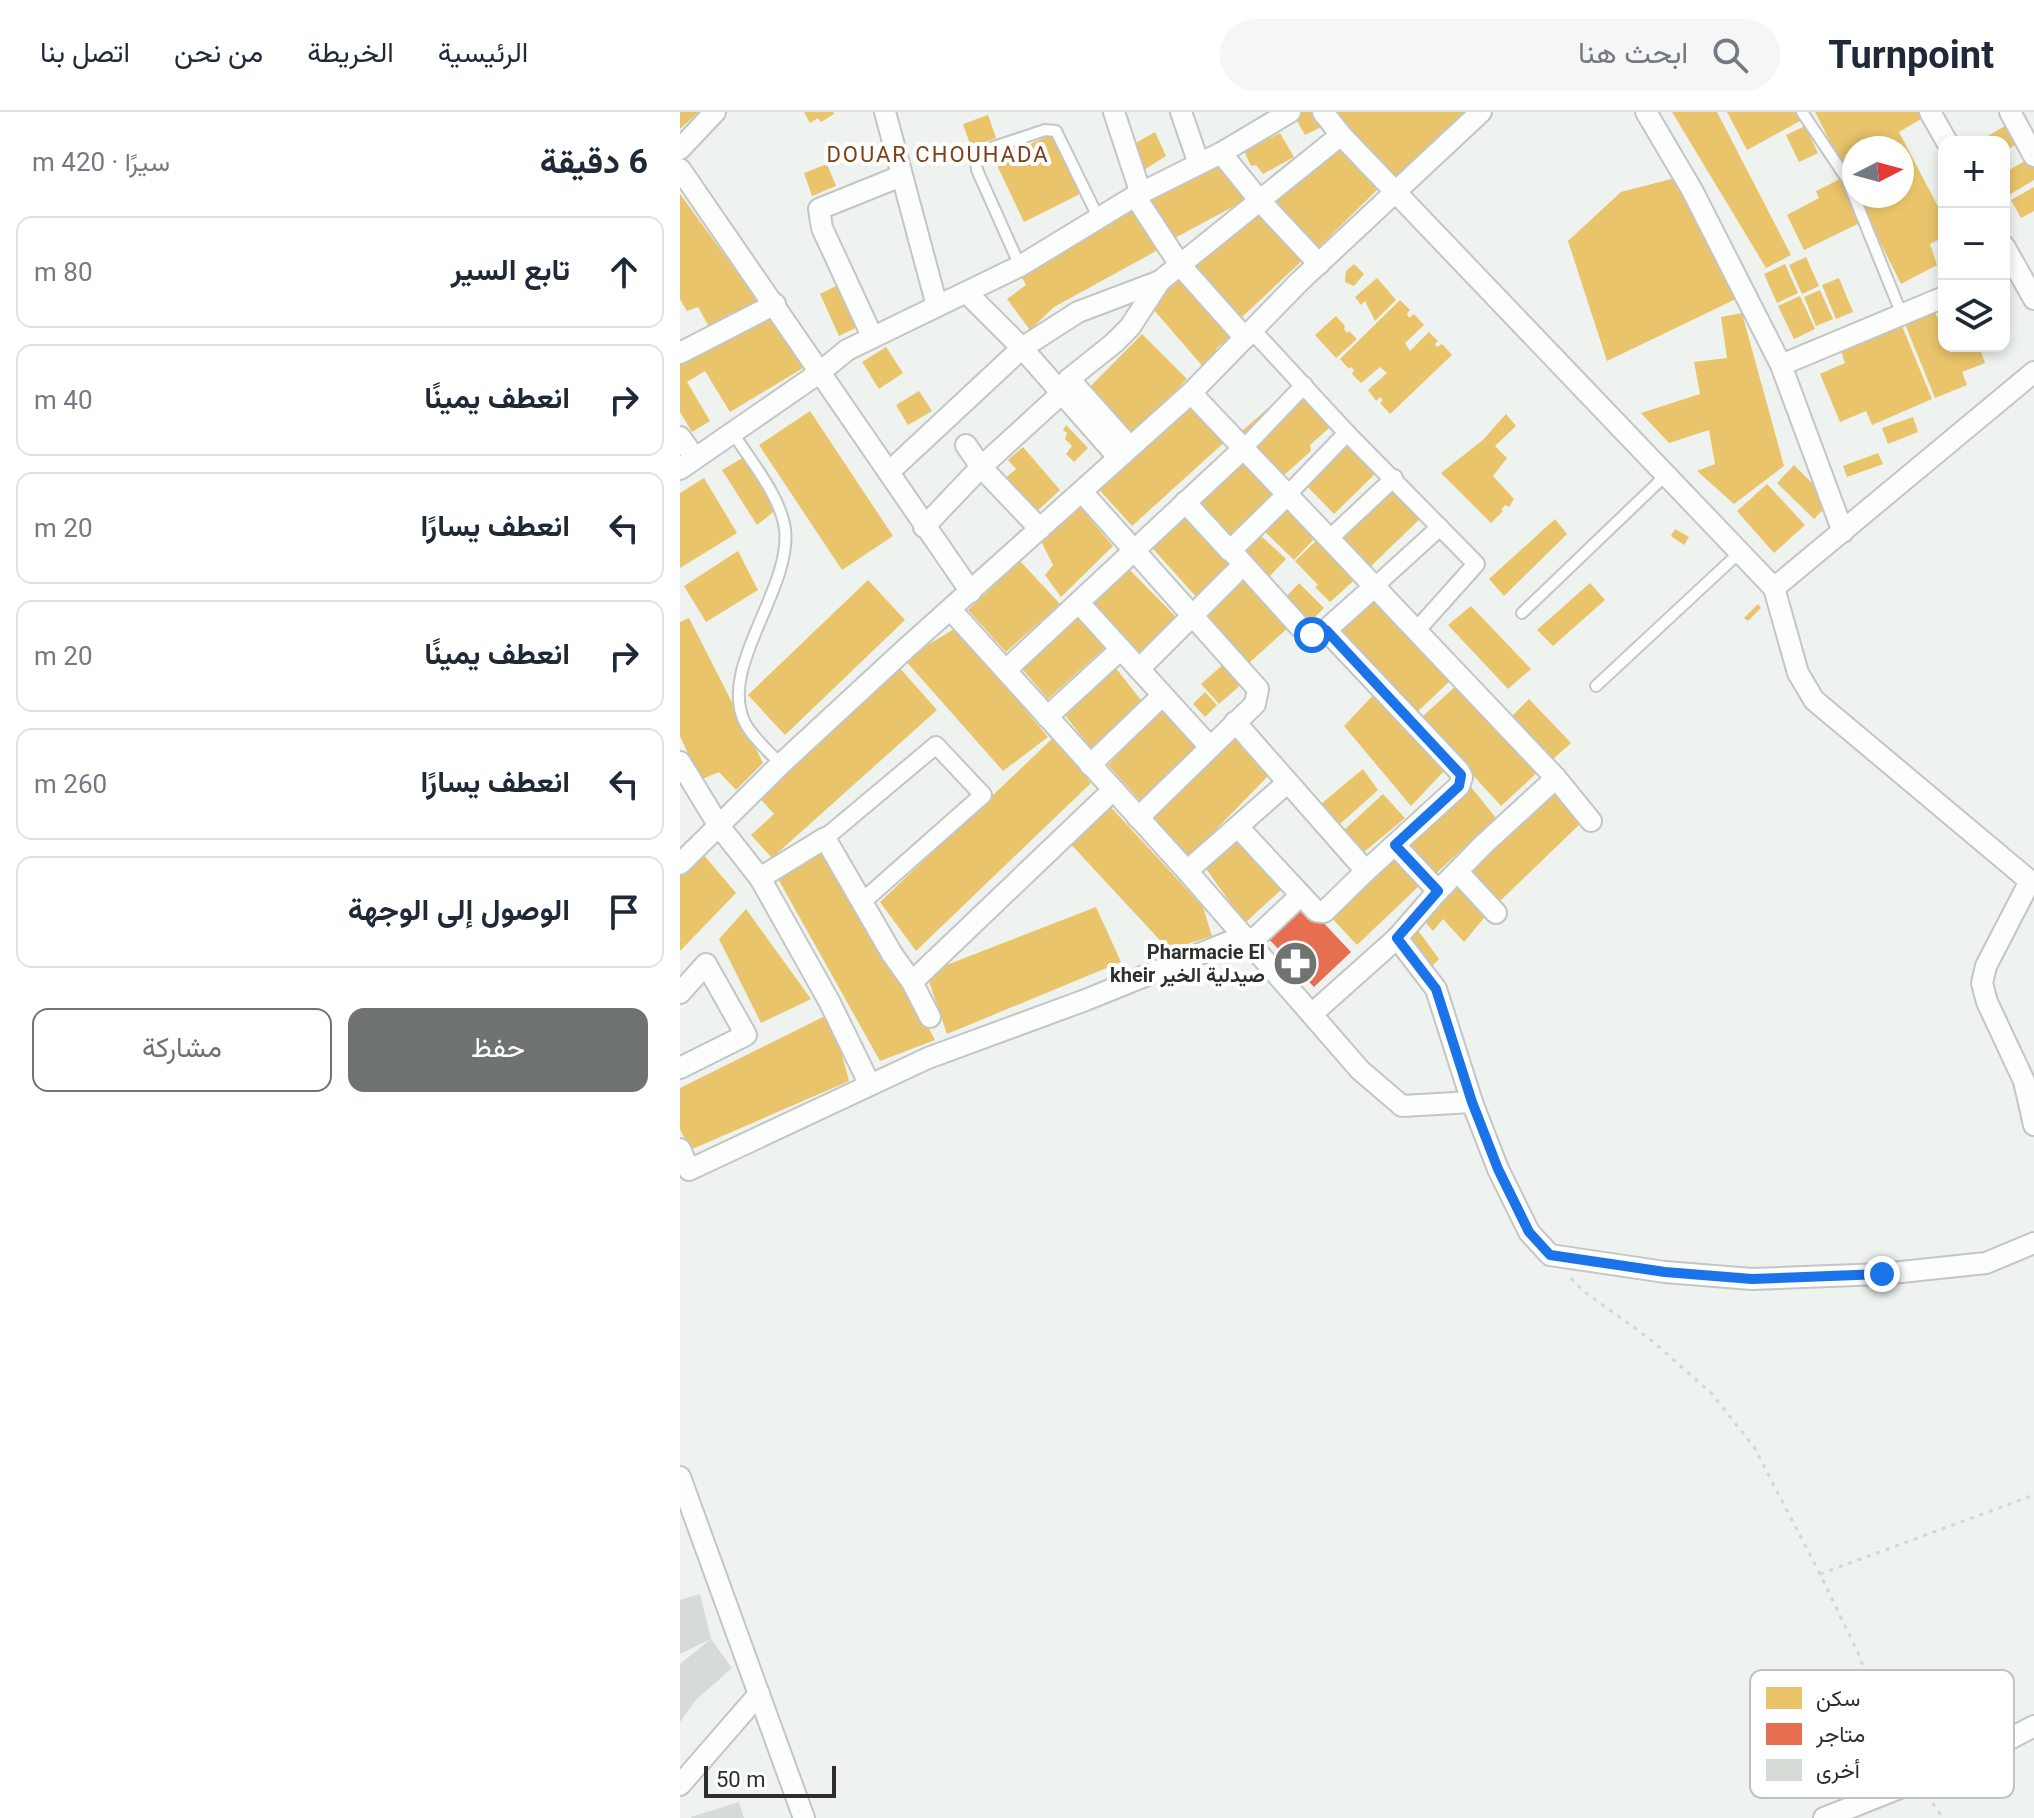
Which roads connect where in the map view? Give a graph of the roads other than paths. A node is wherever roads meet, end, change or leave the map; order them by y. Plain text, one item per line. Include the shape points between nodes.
1 (715, 112) edge
2 (885, 112) edge
3 (1114, 112) edge
4 (1181, 112) edge
5 (1290, 112) edge
6 (1323, 112) edge
7 (1481, 112) edge
8 (1646, 112) edge
9 (1802, 112) edge
10 (1930, 112) edge
11 (2010, 112) edge
12 (1266, 119) edge
13 (1341, 135) junction
14 (1944, 136) edge
15 (680, 149) edge
16 (1221, 153) junction
17 (2034, 156) edge
18 (1199, 164) junction
19 (680, 169) edge
20 (901, 176) junction
21 (1398, 192) junction
22 (1138, 195) junction
23 (1260, 201) junction
24 (1099, 219) junction
25 (1319, 264) junction
26 (1180, 265) junction
27 (1020, 266) junction
28 (2010, 269) edge
29 (1160, 281) junction
30 (967, 293) junction
31 (2034, 299) edge
32 (1938, 300) edge
33 (775, 304) junction
34 (937, 306) junction
35 (1902, 315) junction
36 (1248, 334) junction
37 (872, 336) junction
38 (1022, 348) junction
39 (680, 352) edge
40 (1781, 365) junction
41 (2034, 372) edge
42 (819, 373) junction
43 (1304, 385) junction
44 (1066, 386) junction
45 (1191, 393) junction
46 (733, 433) junction
47 (1347, 433) junction
48 (680, 437) edge
49 (966, 445) dead end
50 (1244, 448) junction
51 (1124, 452) junction
52 (687, 464) edge
53 (981, 467) junction
54 (889, 472) junction
55 (1666, 475) junction
56 (1394, 478) junction
57 (1082, 492) junction
58 (1288, 494) junction
59 (1185, 502) junction
60 (924, 527) junction
61 (1440, 527) junction
62 (1040, 529) junction
63 (1843, 532) junction
64 (1329, 539) junction
65 (1134, 549) junction
66 (1740, 552) junction
67 (1237, 558) junction
68 (1374, 587) junction
69 (1774, 588) junction
70 (971, 592) junction
71 (1079, 603) junction
72 (951, 610) junction
73 (1522, 613) dead end
74 (1193, 615) junction
75 (1326, 630) junction
76 (1416, 631) junction
77 (1121, 649) junction
78 (1139, 669) junction
79 (1006, 670) junction
80 (1596, 686) dead end
81 (1162, 696) junction
82 (1047, 717) junction
83 (1235, 722) junction
84 (1210, 747) junction
85 (781, 764) junction
86 (1090, 765) junction
87 (681, 766) edge
88 (1556, 778) junction
89 (1287, 783) junction
90 (1113, 790) junction
91 (1138, 818) junction
92 (1591, 821) dead end
93 (719, 826) junction
94 (1238, 827) junction
95 (825, 838) junction
96 (1395, 845) junction
97 (680, 864) edge
98 (1187, 871) junction
99 (1366, 871) junction
100 (1458, 872) junction
101 (760, 878) junction
102 (1438, 891) junction
103 (1301, 895) junction
104 (862, 902) junction
105 (1496, 913) dead end
106 (1397, 938) junction
107 (1247, 939) junction
108 (912, 982) junction
109 (680, 993) edge
110 (1313, 1013) junction
111 (930, 1017) dead end
112 (680, 1068) edge
113 (869, 1083) junction
114 (1472, 1102) junction
115 (2034, 1125) edge
116 (680, 1149) edge
117 (2034, 1243) edge
118 (680, 1477) edge
119 (759, 1694) junction
120 (2034, 1726) edge
121 (2014, 1737) edge
122 (680, 1785) edge
123 (1874, 1798) edge
124 (804, 1818) edge
125 (1824, 1818) edge

1 - 15 street
2 - 20 street
3 - 22 street
4 - 18 street
5 - 12 street
6 - 13 street
7 - 21 street
8 - 40 street
9 - 35 lane via 1847,179
10 - 14 street
11 - 17 street
12 - 16 street
13 - 21 street
13 - 23 street
16 - 18 street
16 - 23 street
18 - 22 street
19 - 33 street
20 - 34 street
20 - 37 street via 819,209 822,228
21 - 25 street
21 - 55 street
22 - 24 street
22 - 26 street
23 - 25 street
23 - 26 street
24 - 27 street
24 - 27 lane via 1056,131 979,152 977,170
25 - 36 street
26 - 29 street
26 - 36 street
27 - 30 street
28 - 31 street
29 - 38 street via 1078,312
29 - 44 street via 1123,335
30 - 34 street
30 - 38 street
32 - 35 street
33 - 39 street
33 - 42 street
34 - 37 street
35 - 40 street
36 - 43 street
36 - 45 street
37 - 42 street
38 - 44 street
38 - 54 street
40 - 63 street
41 - 63 street
42 - 46 street
42 - 54 street
43 - 47 street
43 - 50 street
44 - 51 street
44 - 53 street
45 - 50 street
45 - 51 street
46 - 52 street
46 - 85 lane via 773,496 785,529 780,567 739,691 746,725
47 - 56 street
47 - 58 street
48 - 52 street
49 - 53 street
50 - 58 street
50 - 59 street
51 - 57 street
53 - 60 street
53 - 62 street
54 - 60 street
55 - 66 street
55 - 73 lane
56 - 61 street
56 - 64 street
57 - 62 street
57 - 65 street
58 - 64 street
58 - 67 street
59 - 65 street
59 - 67 street
60 - 70 street
61 - 68 street
61 - 76 street via 1476,564
62 - 70 street
63 - 69 street
64 - 68 street
65 - 71 street
65 - 74 street
66 - 69 street
66 - 80 lane
67 - 74 street
67 - 75 street via 1299,626 1312,635
68 - 75 street
68 - 76 street
69 - 115 street via 1798,673 1814,700 2030,881 1982,983 2024,1081
70 - 72 street
71 - 77 street
71 - 79 street
72 - 79 street
72 - 85 street
74 - 78 street
74 - 83 street via 1258,689 1255,704
75 - 96 street via 1461,775 1459,786
76 - 88 street
77 - 78 street
77 - 82 street
78 - 81 street
79 - 82 street
81 - 84 street
81 - 86 street
82 - 86 street
83 - 84 street
83 - 89 street
84 - 91 street
85 - 93 street
86 - 90 street
87 - 93 street
88 - 92 street
88 - 100 street
89 - 94 street
89 - 99 street
90 - 91 street
90 - 108 street
91 - 98 street
93 - 97 street
93 - 101 street
94 - 98 street
94 - 103 street
95 - 101 street
95 - 104 street
95 - 104 street via 936,745 983,795
96 - 99 street
96 - 102 street
98 - 107 street
99 - 103 street via 1324,912
100 - 102 street
100 - 105 street
101 - 113 street
102 - 106 street
103 - 107 street
104 - 108 street
106 - 110 street
106 - 114 street via 1436,989
107 - 110 street
107 - 113 street
108 - 111 street
109 - 112 street via 706,964 746,1035
110 - 114 street via 1360,1070 1402,1106
113 - 116 street via 689,1170
114 - 117 street via 1529,1232 1550,1255 1752,1279 1986,1263
118 - 119 street
119 - 122 street
119 - 124 street
120 - 121 street
123 - 125 street

